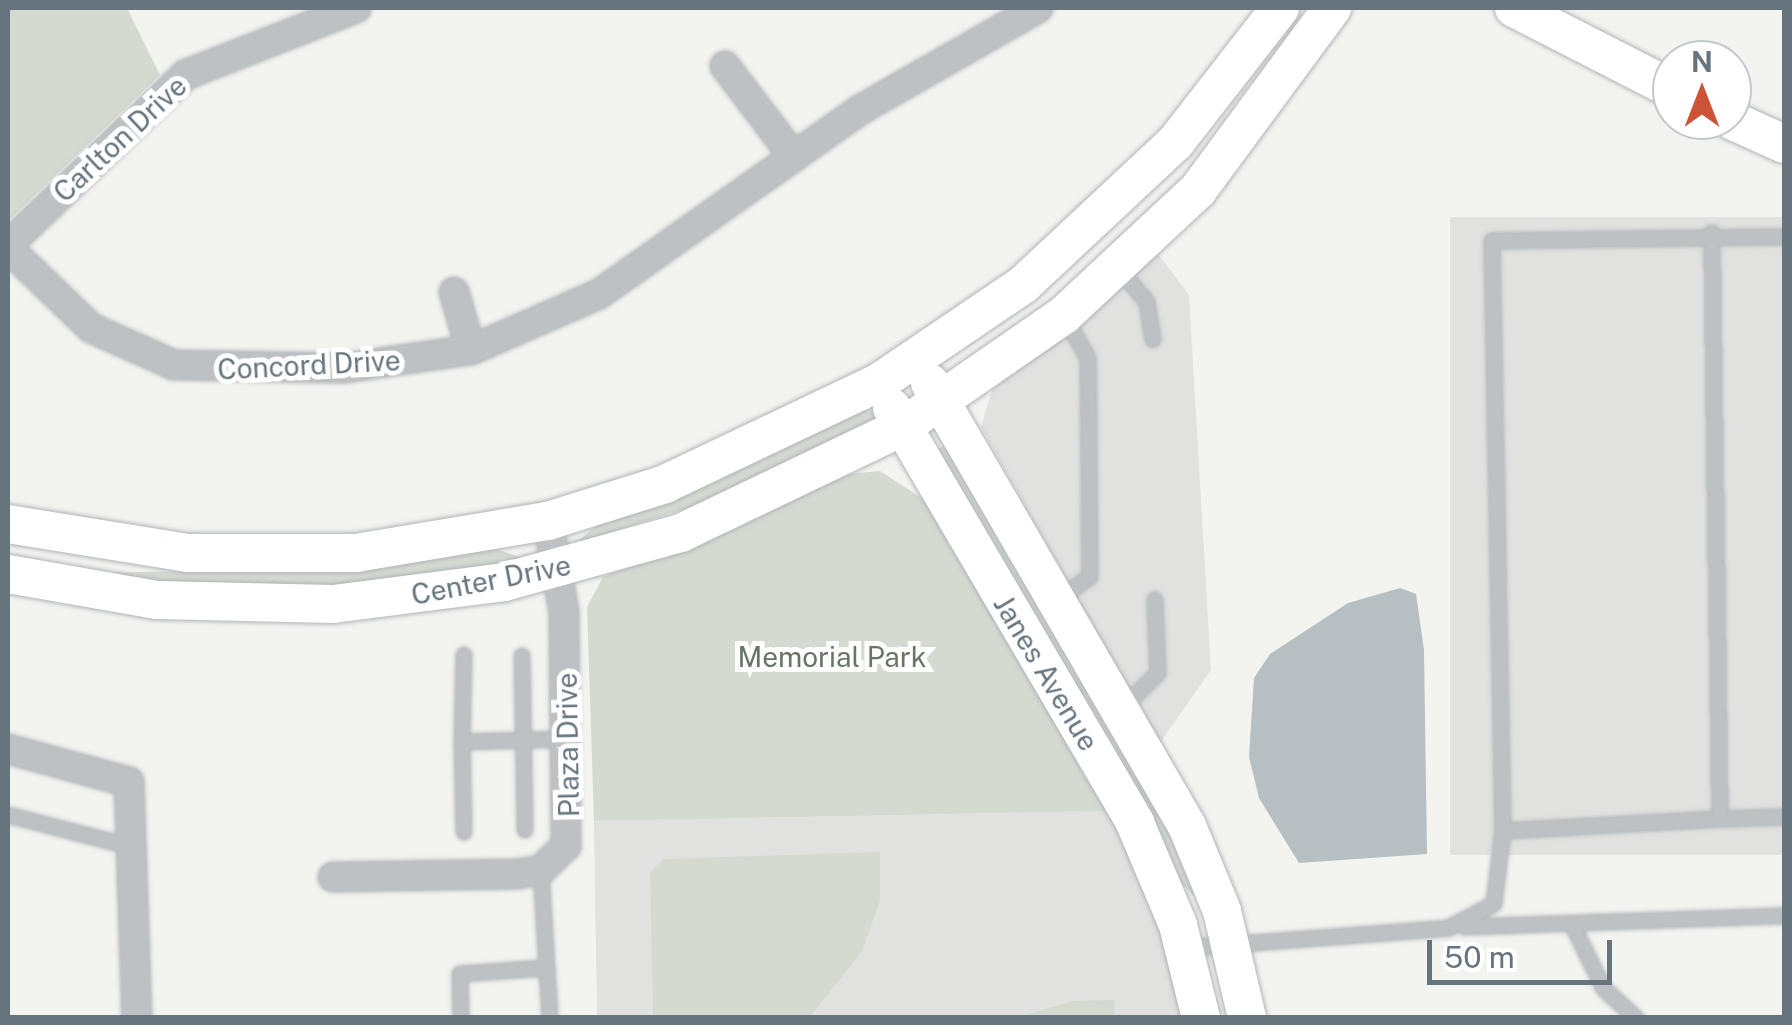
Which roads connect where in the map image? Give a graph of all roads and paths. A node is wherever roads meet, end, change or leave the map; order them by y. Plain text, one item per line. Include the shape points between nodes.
1 (356, 8) edge
2 (1038, 8) edge
3 (1280, 8) edge
4 (1332, 8) edge
5 (1514, 8) edge
6 (725, 66) dead end
7 (1652, 79) edge
8 (1752, 130) edge
9 (1784, 144) edge
10 (794, 157) junction
11 (1712, 233) junction
12 (1784, 237) edge
13 (8, 246) edge
14 (1119, 269) junction
15 (454, 292) dead end
16 (1064, 315) junction
17 (1153, 340) dead end
18 (472, 350) junction
19 (917, 359) junction
20 (878, 383) junction
21 (941, 402) junction
22 (902, 426) junction
23 (548, 521) junction
24 (8, 524) edge
25 (558, 569) junction
26 (8, 574) edge
27 (1057, 600) junction
28 (1155, 600) dead end
29 (464, 654) dead end
30 (522, 656) dead end
31 (1122, 710) junction
32 (568, 739) junction
33 (522, 740) junction
34 (462, 742) junction
35 (8, 749) edge
36 (8, 815) edge
37 (1784, 818) edge
38 (1720, 820) junction
39 (525, 830) dead end
40 (1503, 831) junction
41 (464, 832) dead end
42 (132, 847) junction
43 (542, 870) junction
44 (333, 877) dead end
45 (1784, 916) edge
46 (1572, 924) junction
47 (1449, 928) junction
48 (1230, 940) junction
49 (1185, 948) junction
50 (546, 968) junction
51 (137, 1018) edge
52 (461, 1018) edge
53 (550, 1018) edge
54 (1201, 1018) edge
55 (1248, 1018) edge
56 (1636, 1018) edge

1 - 13 street, Carlton Drive via 185,75
2 - 10 street, Concord Drive
3 - 19 street via 1130,190 1023,285
4 - 14 street via 1232,149
5 - 7 street
6 - 10 street
8 - 9 street
10 - 18 street, Concord Drive via 599,294
11 - 12 lane
11 - 38 lane
11 - 40 lane via 1492,241
13 - 18 street, Concord Drive via 91,328 174,366 344,368
14 - 16 street
14 - 17 lane via 1146,302
15 - 18 street
16 - 21 street
16 - 27 lane via 1088,358 1090,577
19 - 20 street
19 - 21 street, Janes Avenue
20 - 22 street, Janes Avenue
20 - 23 street, Center Drive via 708,466
21 - 22 street, Center Drive
21 - 27 street, Janes Avenue
22 - 25 street, Center Drive via 680,533
22 - 49 street, Janes Avenue via 1135,824
23 - 24 street, Center Drive via 302,556 171,552
23 - 25 street, Plaza Drive
25 - 26 street, Center Drive via 432,594 274,606 157,600
25 - 32 street, Plaza Drive
27 - 31 street, Janes Avenue
28 - 31 lane via 1158,674
29 - 34 lane
30 - 33 lane
31 - 48 street, Janes Avenue via 1188,826
32 - 33 lane
32 - 43 street, Plaza Drive via 571,825 557,861
33 - 34 lane
33 - 39 lane
34 - 41 lane
35 - 42 street via 130,782
36 - 42 lane
37 - 38 lane
38 - 40 lane
40 - 47 lane via 1494,904
42 - 51 street
43 - 44 street
43 - 50 lane
45 - 46 lane
46 - 47 lane
46 - 56 lane via 1604,989
47 - 48 lane
48 - 49 lane
48 - 55 street, Janes Avenue
49 - 54 street, Janes Avenue
50 - 52 lane via 460,974
50 - 53 lane

